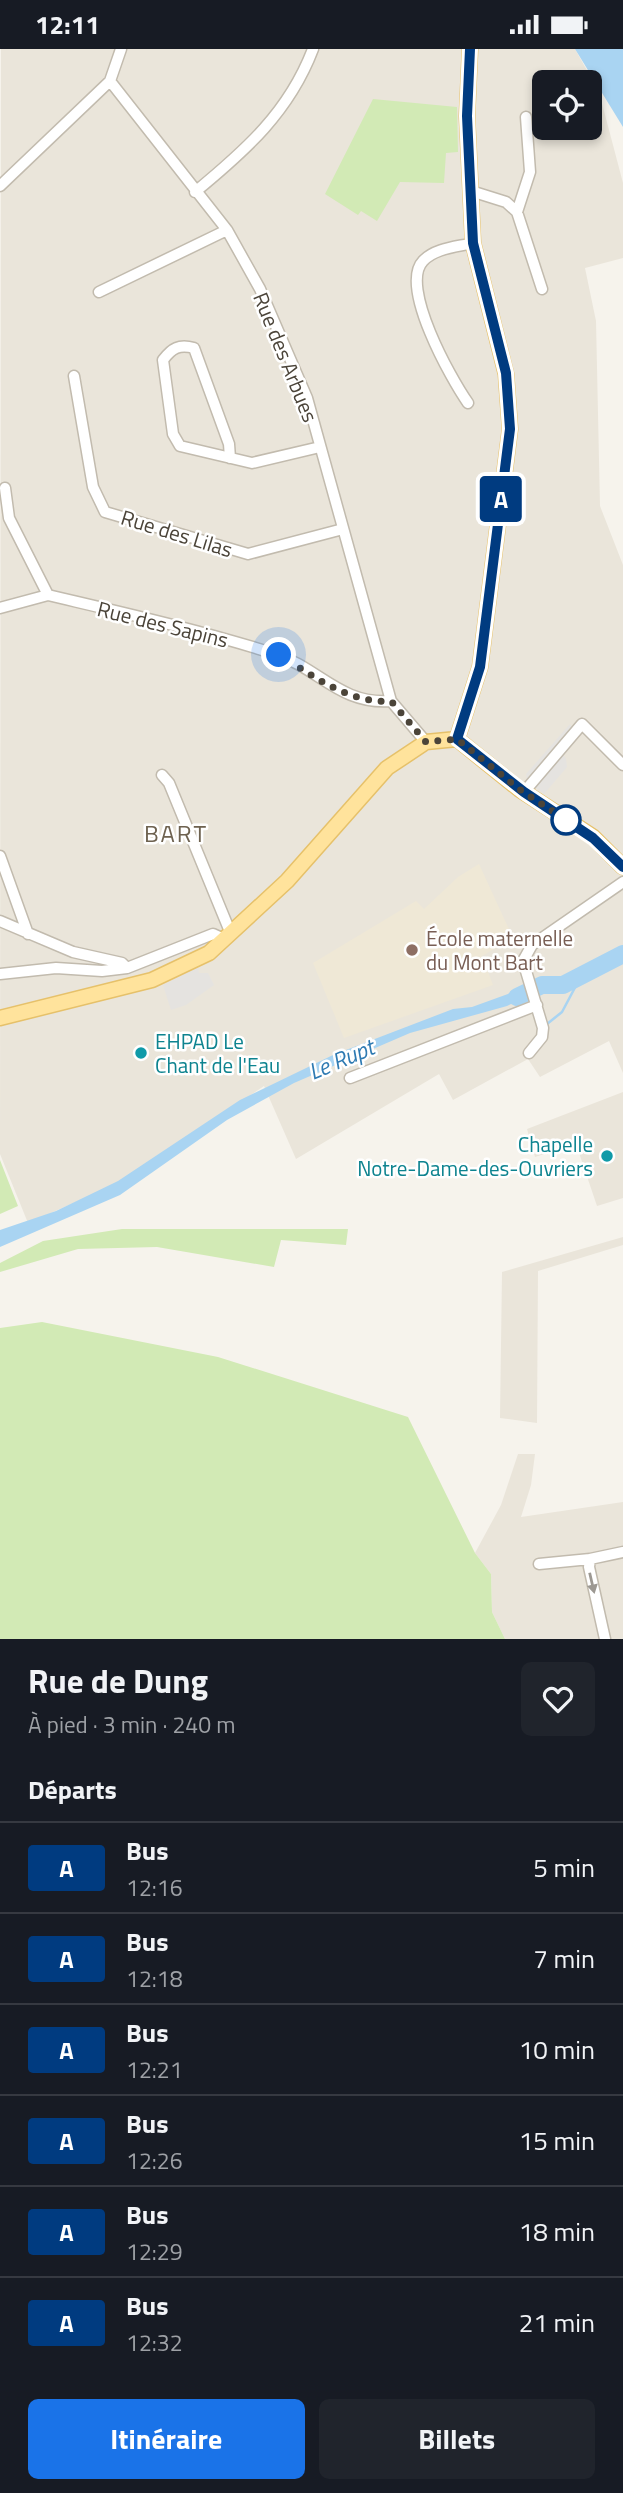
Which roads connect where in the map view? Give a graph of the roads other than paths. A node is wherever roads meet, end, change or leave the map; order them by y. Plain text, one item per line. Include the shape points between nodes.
1 (121, 49) edge
2 (313, 49) edge
3 (470, 49) edge
4 (110, 81) junction
5 (526, 117) dead end
6 (0, 186) edge
7 (471, 191) junction
8 (195, 192) junction
9 (517, 212) junction
10 (227, 230) junction
11 (473, 243) junction
12 (542, 289) dead end
13 (99, 292) dead end
14 (74, 376) dead end
15 (468, 403) dead end
16 (320, 447) junction
17 (230, 458) junction
18 (5, 488) dead end
19 (343, 530) junction
20 (48, 595) junction
21 (0, 608) edge
22 (391, 701) junction
23 (457, 739) junction
24 (426, 742) junction
25 (623, 765) edge
26 (162, 775) dead end
27 (524, 792) junction
28 (0, 856) edge
29 (623, 867) edge
30 (623, 882) edge
31 (0, 921) edge
32 (28, 934) junction
33 (228, 936) junction
34 (127, 968) junction
35 (0, 974) edge
36 (535, 1001) junction
37 (0, 1018) edge
38 (529, 1053) dead end
39 (350, 1077) dead end
40 (623, 1552) edge
41 (590, 1559) junction
42 (538, 1564) dead end
43 (606, 1639) edge

1 - 4 street
2 - 8 street via 301,81 253,143
3 - 7 main road
4 - 6 street
4 - 8 street, Rue des Arbues
5 - 9 street via 530,172
7 - 9 street via 506,202
7 - 11 main road
8 - 10 street, Rue des Arbues
9 - 12 street
10 - 13 street
10 - 16 street, Rue des Arbues via 260,289 302,386
11 - 15 street via 439,251 422,261 414,279 451,380
11 - 23 main road via 506,373 510,429 480,667
14 - 19 street, Rue des Lilas via 93,487 106,512 248,554
16 - 17 street via 251,463
16 - 19 street, Rue des Arbues
17 - 17 street via 194,348 182,345 171,350 163,360 173,434 180,446
18 - 20 street via 9,518
19 - 22 street, Rue des Arbues
20 - 21 street, Rue des Sapins
20 - 22 street, Rue des Sapins via 189,628 279,655 342,693 371,703
22 - 24 street, Rue des Arbues
23 - 24 main road
23 - 27 main road
24 - 33 main road via 387,768 287,881
25 - 27 street via 582,724
26 - 33 street
27 - 29 main road via 593,838
28 - 32 street
30 - 36 street via 532,945 522,965
31 - 32 street
32 - 34 street
33 - 34 street via 213,934
33 - 37 main road via 209,953 152,980
34 - 35 street
36 - 38 street via 542,1037
36 - 39 street
40 - 41 street
41 - 42 street
41 -> 43 street

